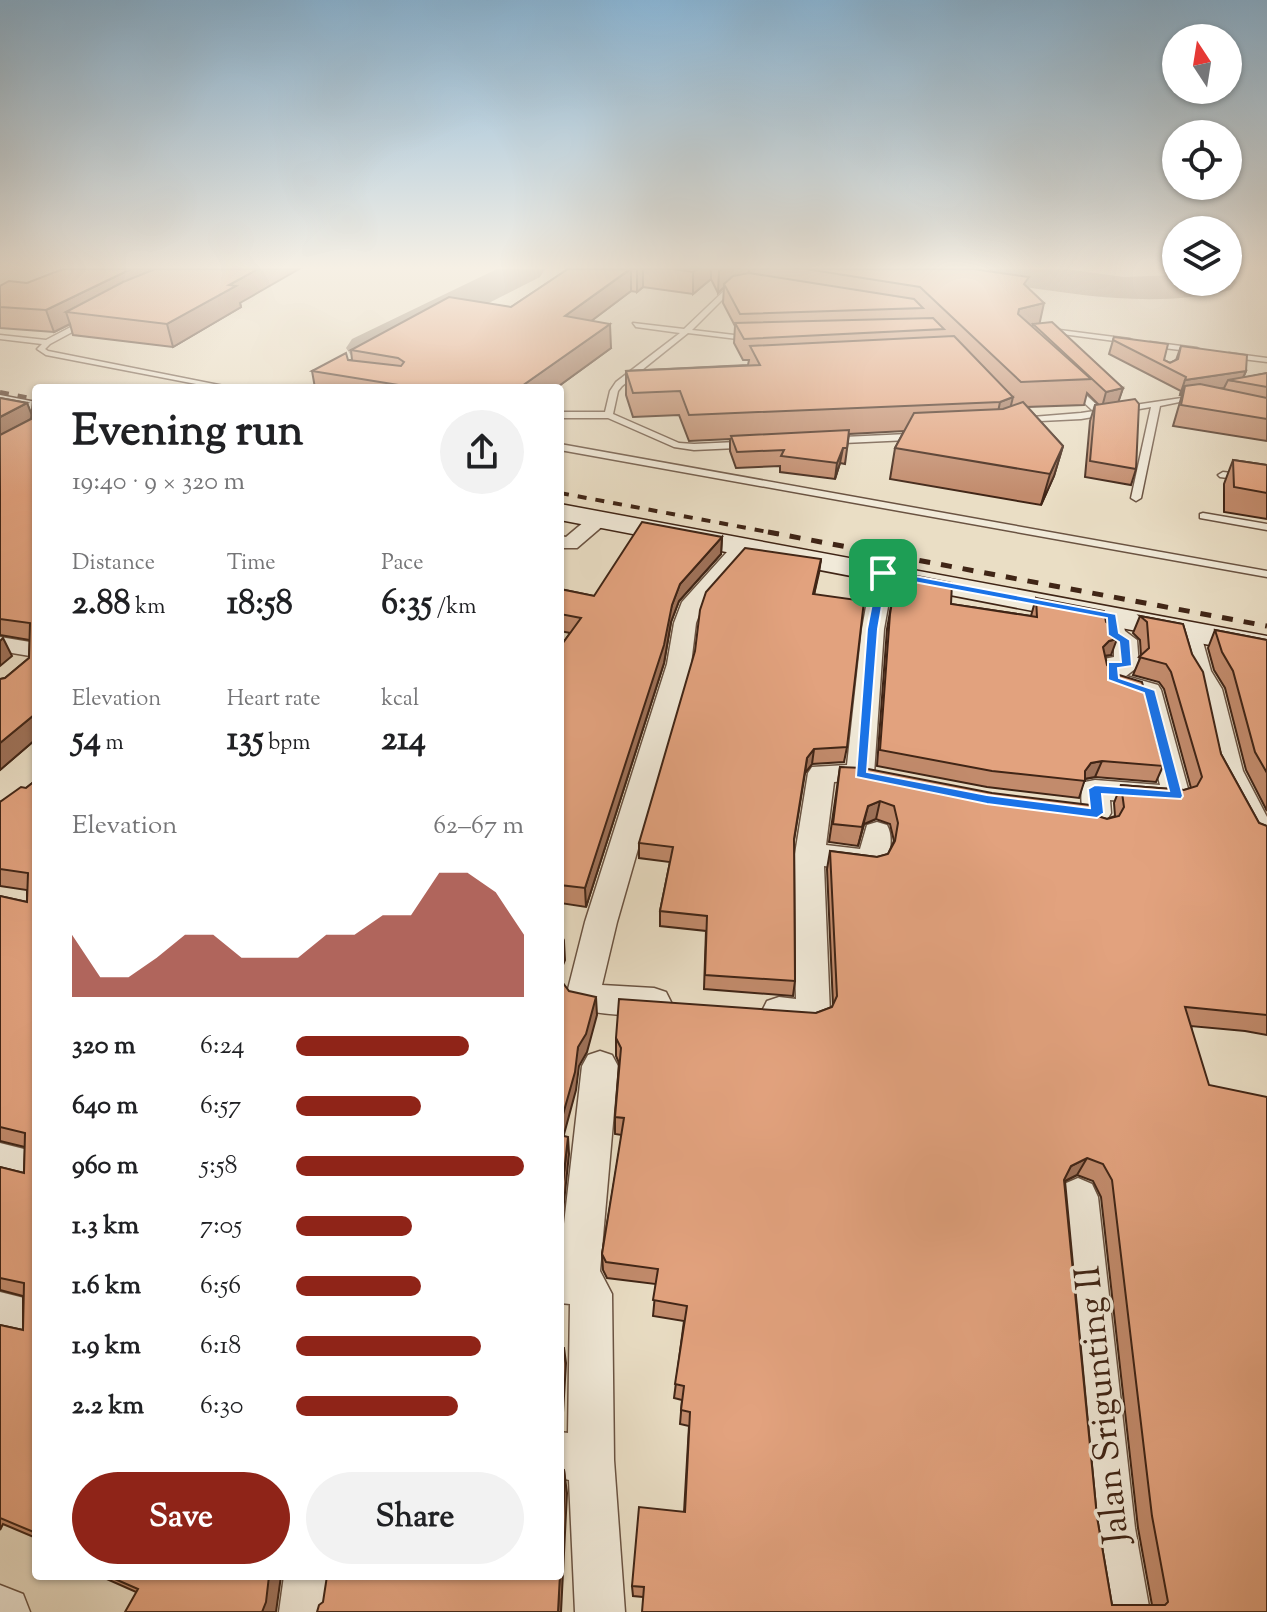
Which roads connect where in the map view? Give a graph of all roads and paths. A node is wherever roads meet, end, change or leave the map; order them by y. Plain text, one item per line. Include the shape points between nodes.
1 (45, 344) edge
2 (670, 344) edge
3 (941, 344) edge
4 (1150, 344) edge
5 (1173, 347) junction
6 (1204, 351) edge
7 (1220, 353) edge
8 (951, 354) junction
9 (937, 355) edge
10 (1169, 360) edge
11 (1267, 360) edge
12 (1063, 379) edge
13 (209, 384) edge
14 (1207, 400) edge
15 (0, 402) edge
16 (1156, 404) junction
17 (1095, 408) edge
18 (564, 415) edge
19 (609, 415) junction
20 (32, 419) edge
21 (1017, 420) junction
22 (564, 448) edge
23 (1223, 475) dead end
24 (1267, 480) edge
25 (1136, 498) dead end
26 (564, 513) edge
27 (1203, 516) dead end
28 (598, 520) junction
29 (1267, 527) edge
30 (564, 547) edge
31 (742, 547) junction
32 (883, 573) junction
33 (1267, 574) edge
34 (1112, 616) junction
35 (1188, 631) junction
36 (1267, 646) edge
37 (1089, 816) edge
38 (877, 832) dead end
39 (1267, 834) edge
40 (810, 854) junction
41 (690, 1005) edge
42 (752, 1009) edge
43 (600, 1066) dead end
44 (0, 1161) edge
45 (32, 1169) edge
46 (1078, 1197) dead end
47 (569, 1282) edge
48 (0, 1313) edge
49 (32, 1321) edge
50 (576, 1457) edge
51 (308, 1580) edge
52 (304, 1612) edge
53 (600, 1612) edge
54 (1125, 1612) edge

1 - 13 lane via 41,349 46,353
2 - 19 lane via 619,384
3 - 8 lane
4 - 5 lane
5 - 6 lane
5 - 10 lane
7 - 11 lane
8 - 9 lane
8 - 21 lane
12 - 17 lane
14 - 16 lane
15 - 20 street
16 - 21 lane
16 - 25 lane
18 - 19 lane
19 - 21 lane via 677,445 694,447 996,433
22 - 33 lane
23 - 24 lane
26 - 28 street
27 - 29 lane
28 - 30 street
28 - 31 street
31 - 32 street
31 - 41 street via 693,602 685,623 679,664 583,997
32 - 34 street
32 - 40 street via 873,629 871,776 822,773
34 - 35 street
34 - 37 street via 1114,635 1125,640 1127,666 1112,664 1114,680 1149,690 1176,796 1095,789
35 - 36 street
35 - 39 street via 1210,689 1229,771 1261,833
38 - 40 street via 873,861
40 - 42 street via 813,1014
43 - 47 street
44 - 45 street
46 - 54 street, Jalan Srigunting II via 1111,1528
47 - 50 street via 591,1294
48 - 49 street
50 - 53 street
51 - 52 street

